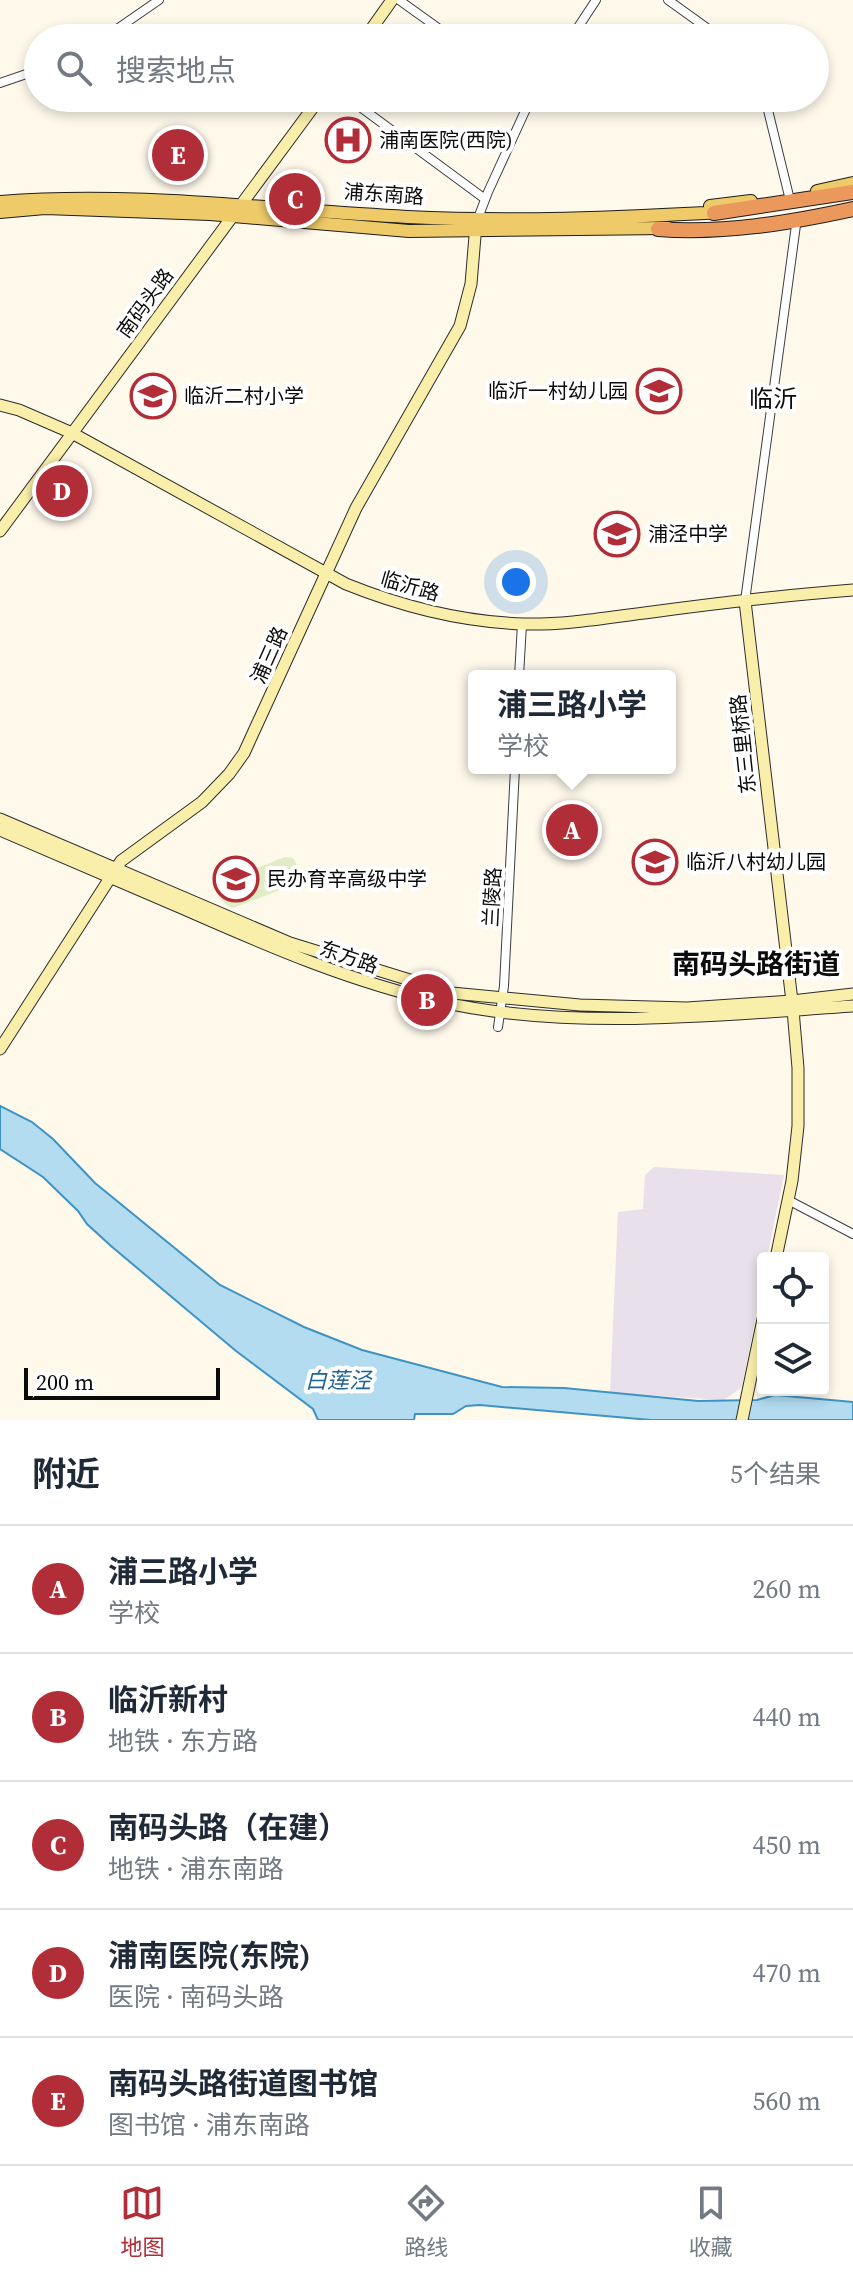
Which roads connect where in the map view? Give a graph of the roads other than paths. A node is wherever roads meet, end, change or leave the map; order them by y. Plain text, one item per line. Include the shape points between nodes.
1 (159, 0) edge
2 (392, 0) edge
3 (399, 0) edge
4 (596, 0) edge
5 (668, 0) edge
6 (124, 24) edge
7 (375, 24) edge
8 (432, 24) edge
9 (580, 24) edge
10 (701, 24) edge
11 (24, 75) edge
12 (0, 83) edge
13 (310, 112) edge
14 (367, 112) edge
15 (525, 112) edge
16 (768, 112) edge
17 (853, 183) edge
18 (853, 195) edge
19 (789, 196) junction
20 (485, 199) junction
21 (0, 202) edge
22 (242, 204) junction
23 (853, 209) edge
24 (0, 212) edge
25 (714, 213) joint
26 (669, 215) junction
27 (232, 216) junction
28 (476, 224) junction
29 (796, 225) junction
30 (630, 228) junction
31 (658, 229) joint
32 (0, 405) edge
33 (72, 433) junction
34 (0, 531) edge
35 (324, 574) junction
36 (853, 590) edge
37 (745, 601) junction
38 (522, 624) junction
39 (519, 670) edge
40 (515, 774) edge
41 (0, 819) edge
42 (0, 830) edge
43 (114, 873) junction
44 (504, 991) junction
45 (853, 994) edge
46 (793, 1006) junction
47 (853, 1006) edge
48 (500, 1011) junction
49 (498, 1027) dead end
50 (0, 1049) edge
51 (788, 1200) junction
52 (853, 1234) edge
53 (777, 1252) edge
54 (762, 1324) edge
55 (742, 1420) edge

1 - 6 street
2 - 7 street
3 - 8 street
4 - 9 street
5 - 10 street
11 - 12 street
13 - 22 street, 南码头路
14 - 20 street
15 - 20 street
16 - 19 street
17 - 19 main road, 浦东南路
18 - 25 highway
19 - 26 main road, 浦东南路
20 - 28 street
21 - 22 main road, 浦东南路 via 46,198
22 - 27 street, 南码头路
22 - 28 main road, 浦东南路
23 - 29 main road, 浦东南路
23 - 31 highway via 728,231
24 - 27 main road, 浦东南路 via 45,208
25 - 26 main road, 浦东南路
26 - 28 main road, 浦东南路
27 - 28 main road, 浦东南路 via 409,231
27 - 33 street, 南码头路
28 - 30 main road, 浦东南路
28 - 35 street, 浦三路 via 471,284 460,326 360,500
29 - 30 main road, 浦东南路 via 736,235 680,236
29 - 37 street, 东三里桥路
30 - 31 main road, 浦东南路
32 - 33 street, 临沂路
33 - 34 street, 南码头路
33 - 35 street, 临沂路
35 - 38 street, 临沂路 via 416,608
35 - 43 street, 浦三路 via 237,764 212,793 121,861
36 - 37 street, 临沂路
37 - 38 street, 临沂路
37 - 46 street, 东三里桥路
38 - 39 street
40 - 44 street, 兰陵路
41 - 43 street, 东方路
42 - 43 street, 东方路
43 - 44 street, 东方路 via 290,943 452,993
43 - 48 street, 东方路 via 285,954 370,984
43 - 50 street, 浦三路
44 - 46 street, 东方路 via 580,1005
44 - 48 street, 兰陵路
45 - 46 street, 东方路
46 - 47 street, 东方路
46 - 48 street, 东方路 via 703,1018
46 - 51 street, 东三里桥路 via 799,1098
48 - 49 street, 兰陵路
51 - 52 street
51 - 53 street, 东三里桥路
54 - 55 street

